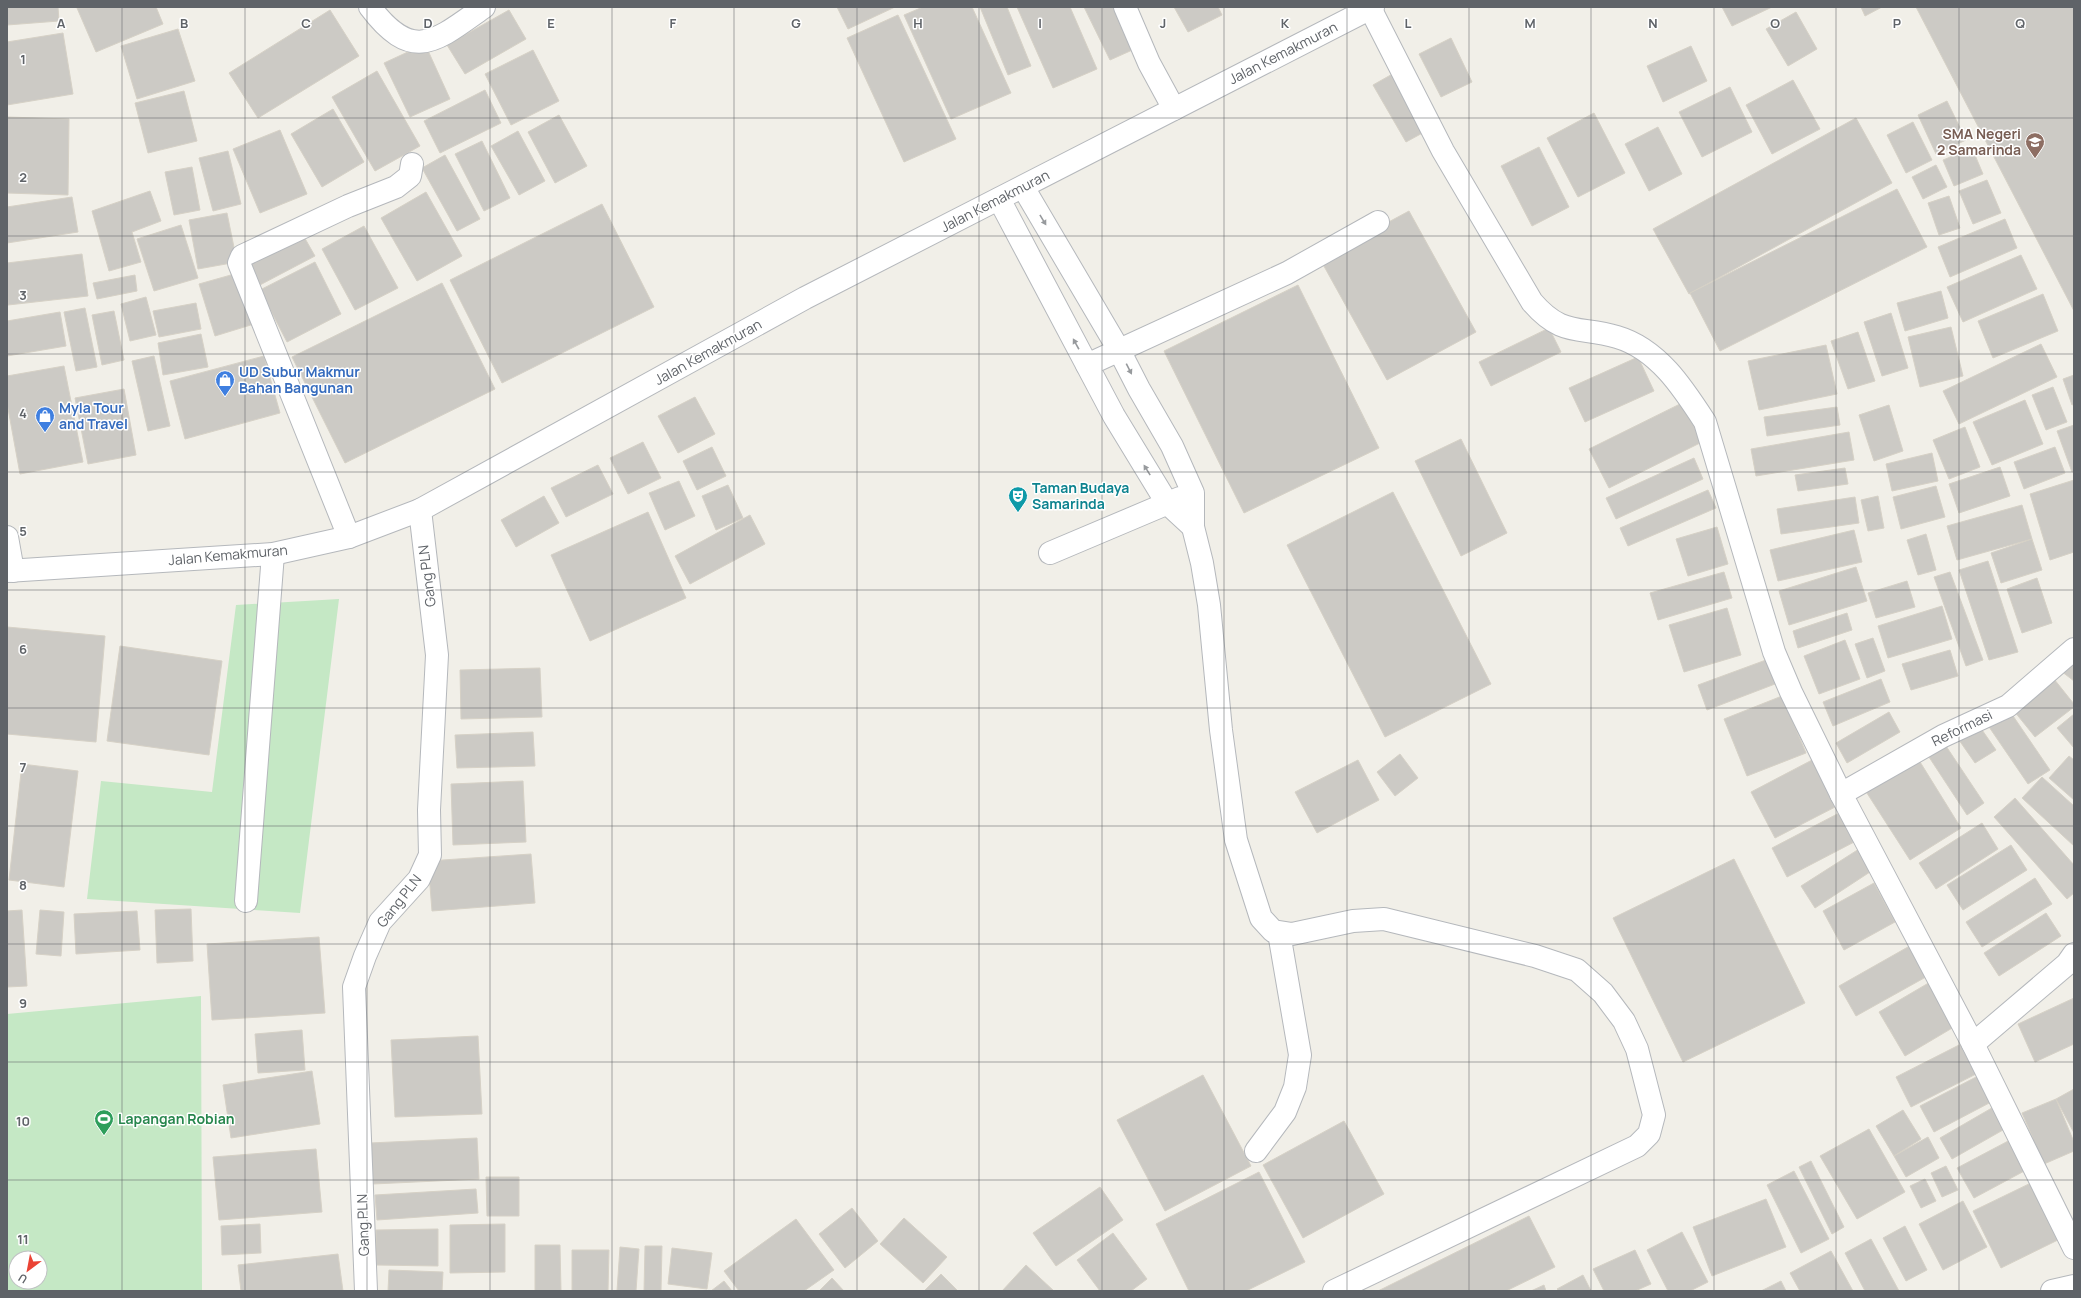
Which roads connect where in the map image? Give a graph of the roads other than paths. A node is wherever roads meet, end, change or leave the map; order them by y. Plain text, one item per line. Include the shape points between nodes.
1 (370, 7) edge
2 (484, 7) edge
3 (1125, 7) edge
4 (1372, 8) edge
5 (1174, 109) junction
6 (412, 164) dead end
7 (1023, 187) junction
8 (999, 199) junction
9 (1378, 222) dead end
10 (1119, 350) junction
11 (1087, 365) junction
12 (1193, 493) junction
13 (1168, 503) junction
14 (420, 510) junction
15 (1193, 527) junction
16 (7, 536) edge
17 (349, 537) junction
18 (1050, 553) dead end
19 (273, 554) junction
20 (10, 571) edge
21 (2074, 649) edge
22 (1841, 794) junction
23 (246, 901) dead end
24 (1279, 933) junction
25 (2072, 962) edge
26 (1973, 1044) junction
27 (1256, 1150) dead end
28 (2074, 1248) edge
29 (2074, 1286) edge
30 (366, 1291) edge
31 (1334, 1291) edge
32 (2052, 1291) edge

1 - 2 street via 383,24 403,39 420,42 433,40 452,30
3 - 5 street via 1149,63
4 - 5 street, Jalan Kemakmuran
4 - 22 street via 1443,151 1532,302 1545,317 1564,327 1618,337 1651,353 1689,398 1705,422 1774,652
5 - 7 street, Jalan Kemakmuran
6 - 17 street via 410,176 396,187 348,206 242,256 239,263
7 - 8 street, Jalan Kemakmuran
7 -> 10 street
11 -> 8 street
8 - 14 street, Jalan Kemakmuran via 805,298
9 - 10 street via 1287,273
10 - 11 street
10 -> 12 street via 1172,446
13 -> 11 street via 1114,416
12 - 13 street
12 - 15 street
13 - 15 street
13 - 18 street
14 - 17 street, Jalan Kemakmuran
14 - 30 street, Gang PLN via 437,656 429,810 430,855 419,879 380,922 354,987
15 - 24 street via 1208,604 1236,840 1261,918 1269,929
16 - 20 street
17 - 19 street, Jalan Kemakmuran
19 - 20 street, Jalan Kemakmuran
19 - 23 street
21 - 22 street, Reformasi via 2008,706 1944,736
22 - 26 street
24 - 27 street via 1288,997 1300,1054 1296,1087 1285,1112
24 - 31 street via 1292,934 1353,921 1384,919 1535,956 1577,970 1603,993 1624,1021 1638,1049 1654,1115 1649,1134 1637,1146
25 - 26 street
26 - 28 street
29 - 32 street

